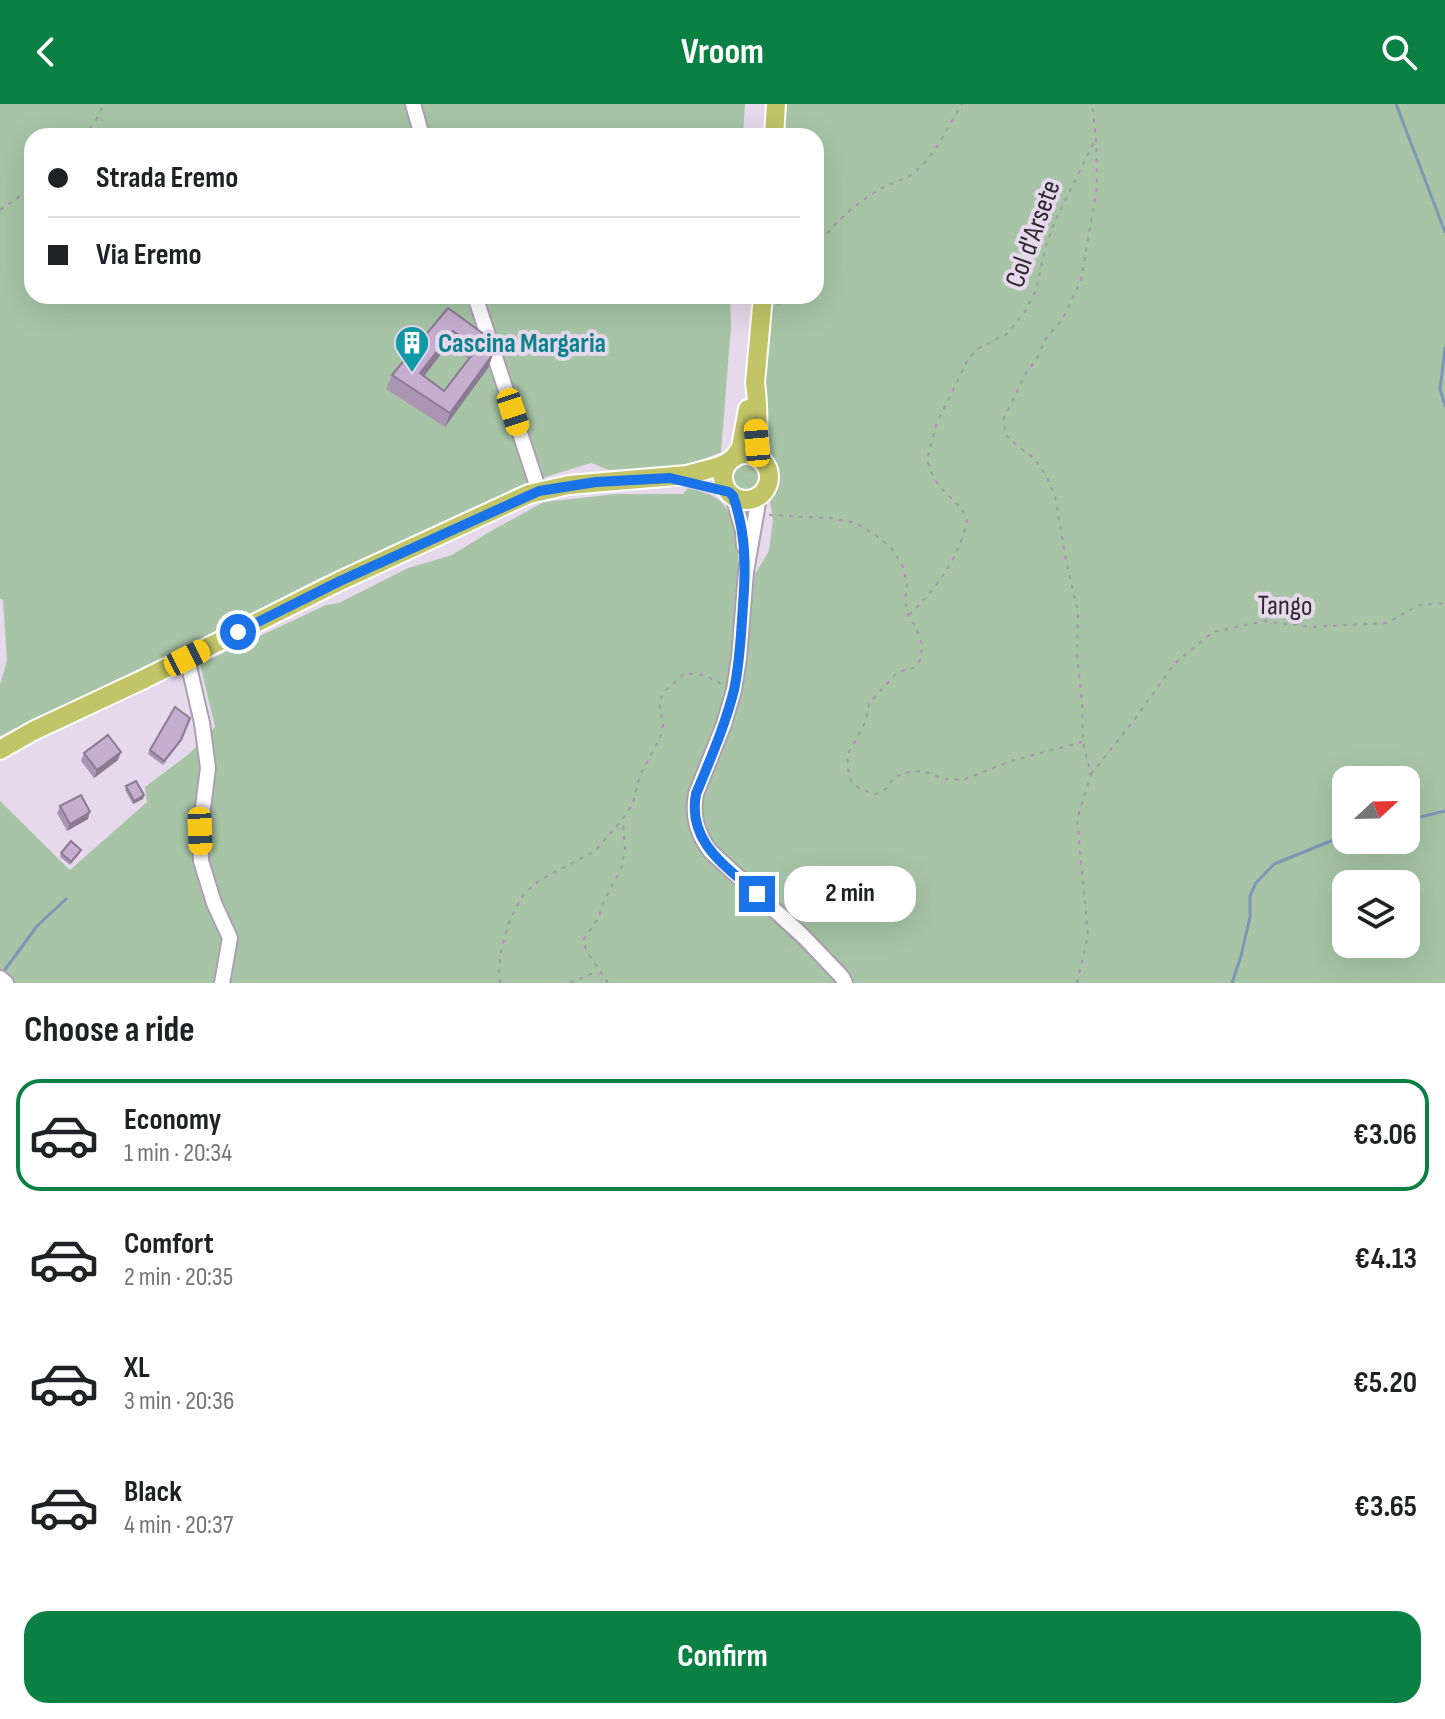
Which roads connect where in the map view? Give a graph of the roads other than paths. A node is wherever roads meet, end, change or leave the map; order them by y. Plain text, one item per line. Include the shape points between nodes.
1 (413, 104) edge
2 (776, 104) edge
3 (420, 128) edge
4 (774, 128) edge
5 (478, 304) edge
6 (762, 304) edge
7 (755, 383) junction
8 (760, 459) junction
9 (732, 460) junction
10 (670, 478) junction
11 (539, 491) junction
12 (731, 494) junction
13 (759, 497) junction
14 (746, 572) junction
15 (187, 658) junction
16 (0, 750) edge
17 (0, 978) edge
18 (6, 983) edge
19 (222, 983) edge
20 (845, 983) edge

1 - 3 street
2 - 4 main road
5 - 11 street
6 - 7 main road
7 - 8 main road
7 - 9 main road via 741,447
8 - 9 main road via 746,454
8 - 13 main road via 769,478
9 - 10 main road
9 - 12 main road via 723,481
10 - 11 main road
10 - 12 main road
11 - 15 main road
12 - 13 main road via 745,500
12 - 14 street via 743,531
13 - 14 street
14 - 20 street via 734,690 696,794 695,821 710,851 804,937
15 - 16 main road
15 - 19 street via 208,768 201,861 230,938
17 - 18 street

